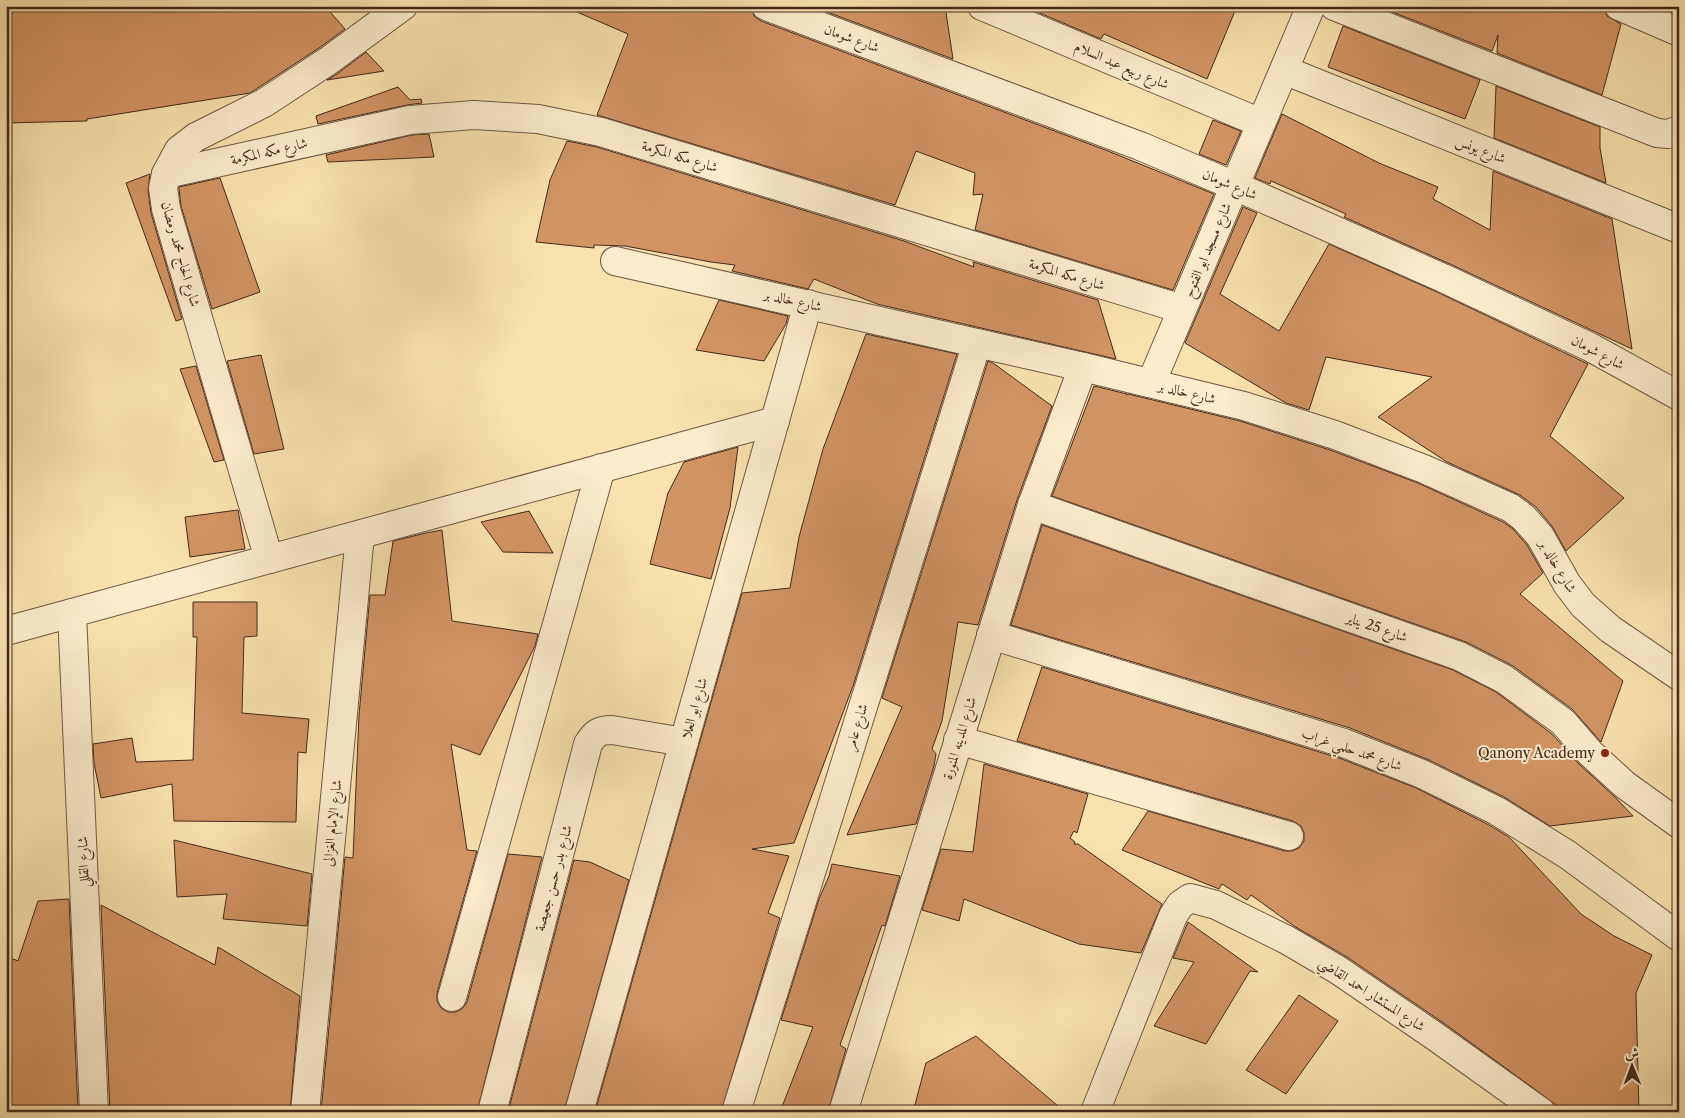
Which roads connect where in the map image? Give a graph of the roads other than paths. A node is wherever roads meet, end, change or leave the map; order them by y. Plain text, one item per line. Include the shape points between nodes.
1 (403, 6) edge
2 (766, 6) edge
3 (982, 6) edge
4 (1311, 6) edge
5 (1334, 6) edge
6 (1619, 6) edge
7 (1679, 32) edge
8 (1284, 70) junction
9 (1261, 123) junction
10 (1679, 130) edge
11 (166, 174) junction
12 (1235, 186) junction
13 (1679, 229) edge
14 (616, 261) dead end
15 (808, 304) junction
16 (1182, 309) junction
17 (977, 343) junction
18 (1083, 367) junction
19 (1151, 384) junction
20 (1679, 396) edge
21 (775, 421) junction
22 (601, 468) junction
23 (1032, 505) junction
24 (360, 534) junction
25 (269, 559) junction
26 (72, 613) junction
27 (6, 631) edge
28 (991, 635) junction
29 (1679, 676) edge
30 (958, 740) junction
31 (684, 742) junction
32 (1679, 824) edge
33 (1289, 836) dead end
34 (1679, 937) edge
35 (452, 997) dead end
36 (94, 1112) edge
37 (305, 1112) edge
38 (492, 1112) edge
39 (579, 1112) edge
40 (736, 1112) edge
41 (843, 1112) edge
42 (1095, 1112) edge
43 (1542, 1112) edge

1 - 11 street, شارع الحاج محمد رمضان via 328,62 179,150
2 - 12 street, شارع شومان via 1140,146
3 - 9 street, شارع ربيع عبد السلام
4 - 8 street, شارع مسجد ابو الفتوح
5 - 10 street via 1658,133
6 - 7 street
8 - 9 street, شارع مسجد ابو الفتوح
8 - 13 street, شارع يونس
9 - 12 street, شارع مسجد ابو الفتوح
11 - 16 street, شارع مكه المكرمة via 410,120 474,115 538,119 601,132
11 - 25 street, شارع الحاج محمد رمضان via 163,188 166,209
12 - 16 street, شارع مسجد ابو الفتوح
12 - 20 street, شارع شومان via 1590,346
14 - 15 street, شارع خالد بر
15 - 17 street, شارع خالد بر
15 - 21 street, شارع ابو العلا
16 - 19 street, شارع مسجد ابو الفتوح
17 - 18 street, شارع خالد بر
17 - 40 street, شارع عامر
18 - 19 street, شارع خالد بر
18 - 23 street, شارع المدينه المنورة
19 - 29 street, شارع خالد بر via 1244,406 1334,435 1424,469 1511,508 1537,532 1583,605 1610,629
21 - 22 street
21 - 31 street, شارع ابو العلا
22 - 24 street
22 - 35 street
23 - 28 street, شارع المدينه المنورة
23 - 32 street, شارع 25 يناير via 1459,656 1504,679 1563,722 1590,753 1625,785
24 - 25 street
24 - 37 street, شارع الإمام الغزالى
25 - 26 street
26 - 27 street
26 - 36 street, شارع القللي
28 - 30 street, شارع المدينه المنورة
28 - 34 street, شارع محمد حلمي غراب via 1344,743 1422,774 1497,810 1568,855
30 - 33 street
30 - 41 street, شارع المدينه المنورة
31 - 38 street, شارع بدر حسن جعيصة via 600,730 588,744
31 - 39 street, شارع ابو العلا
42 - 43 street, شارع المستشار احمد القاضي via 1173,916 1190,898 1216,905 1338,970

